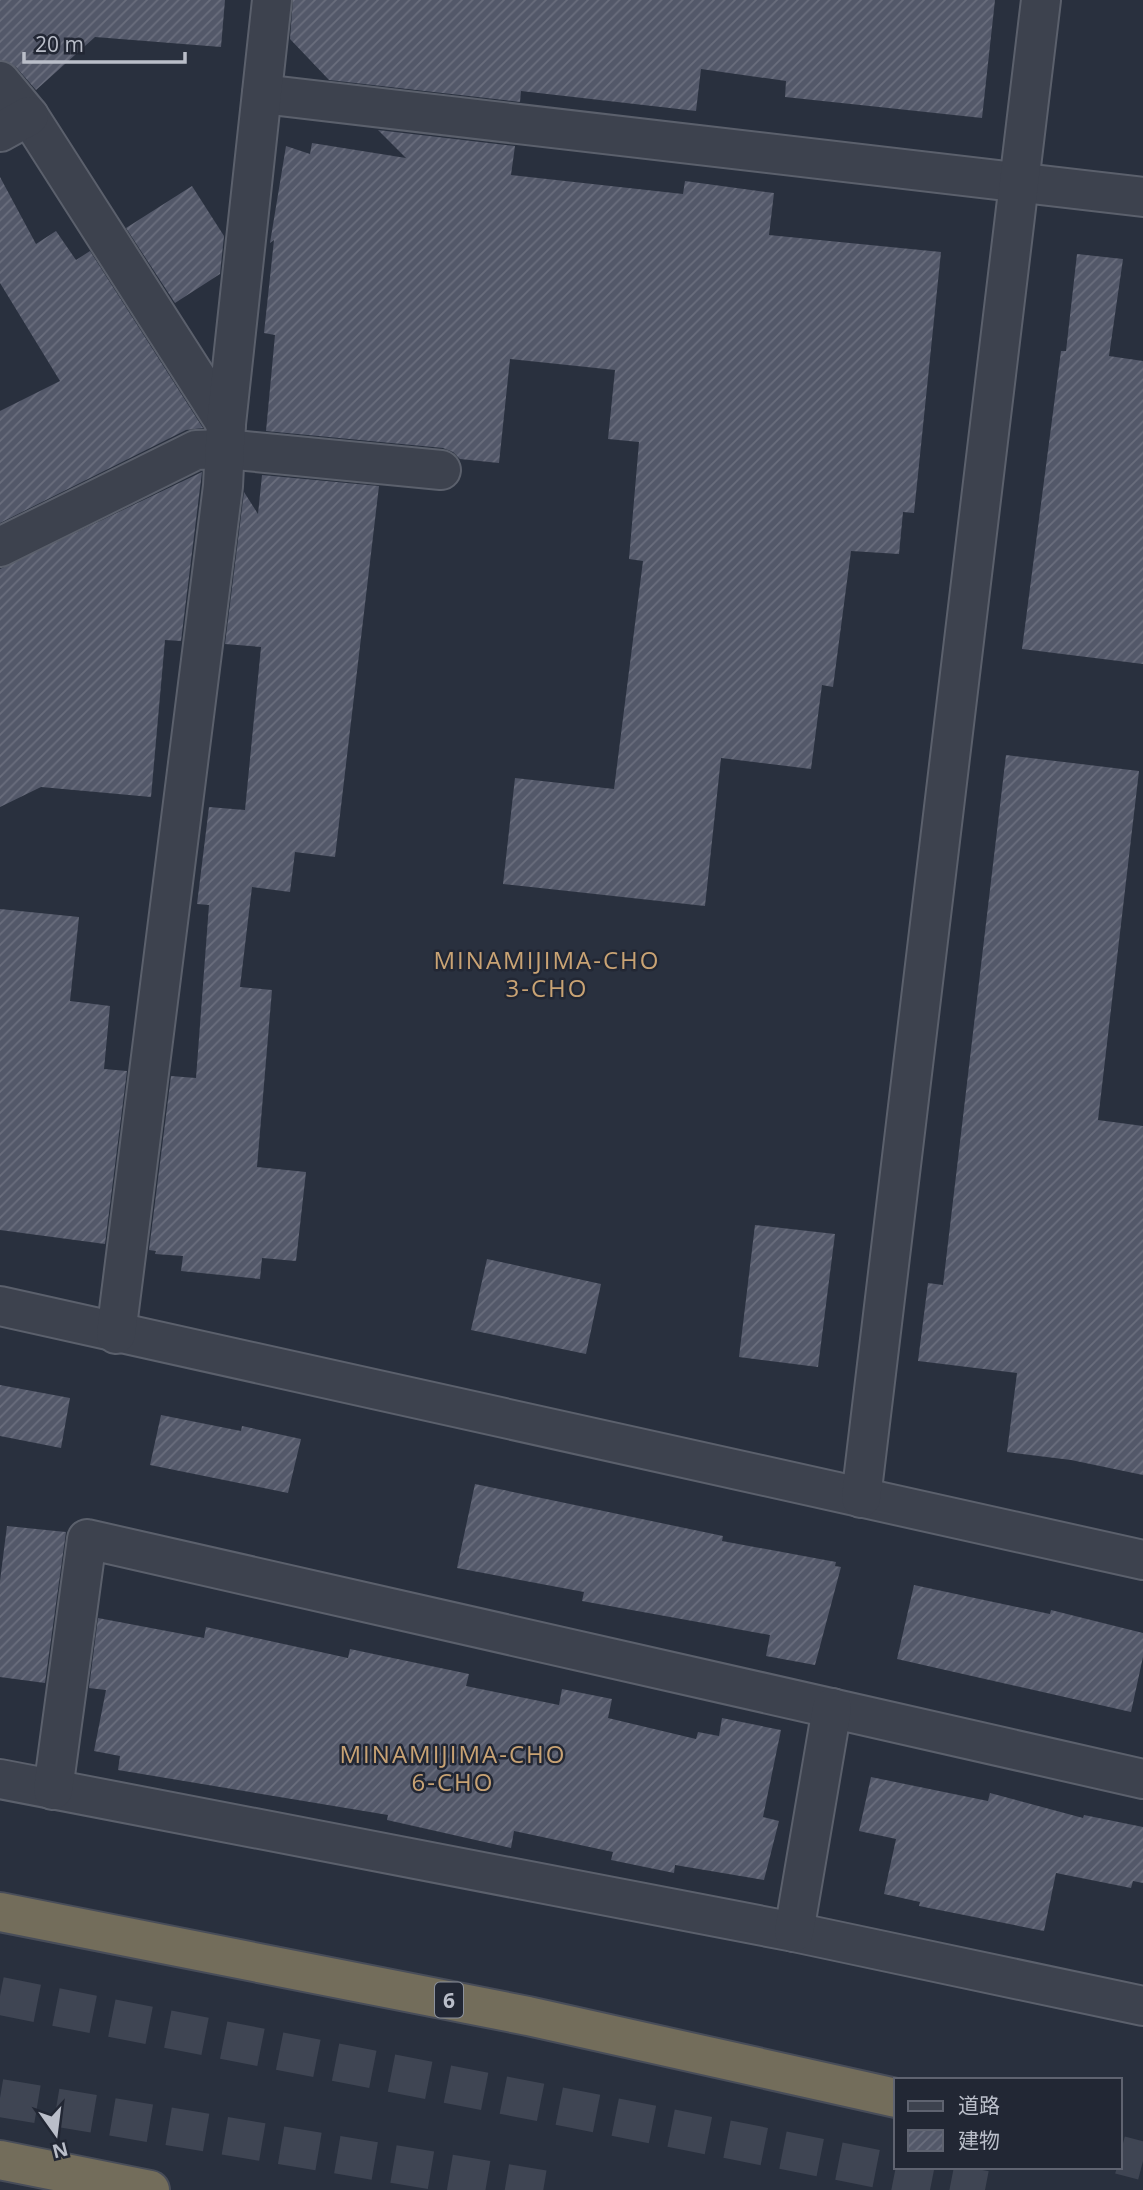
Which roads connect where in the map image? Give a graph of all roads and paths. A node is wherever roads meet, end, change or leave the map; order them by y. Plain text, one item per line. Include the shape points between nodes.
1 (272, 0) edge
2 (1041, 0) edge
3 (0, 81) edge
4 (262, 94) junction
5 (14, 124) edge
6 (1017, 180) junction
7 (1143, 197) edge
8 (226, 436) junction
9 (441, 470) dead end
10 (0, 547) edge
11 (0, 1306) edge
12 (116, 1334) junction
13 (861, 1498) junction
14 (1143, 1560) edge
15 (832, 1708) junction
16 (0, 1779) edge
17 (1143, 1779) edge
18 (52, 1790) junction
19 (0, 1912) edge
20 (794, 1932) junction
21 (1143, 2006) edge
22 (894, 2098) edge
23 (0, 2160) edge
24 (150, 2190) edge

1 - 4 street
2 - 6 street
3 - 5 street
4 - 6 street
4 - 8 street
5 - 8 street
6 - 7 street
6 - 13 street
8 - 9 street
8 - 10 street
8 - 12 street
11 - 12 street
12 - 13 street
13 - 14 street
15 - 17 street
15 - 18 street via 88,1539
15 - 20 street
16 - 18 street
18 - 20 street
19 - 22 highway, 6 via 528,2016
20 - 21 street
23 - 24 highway

